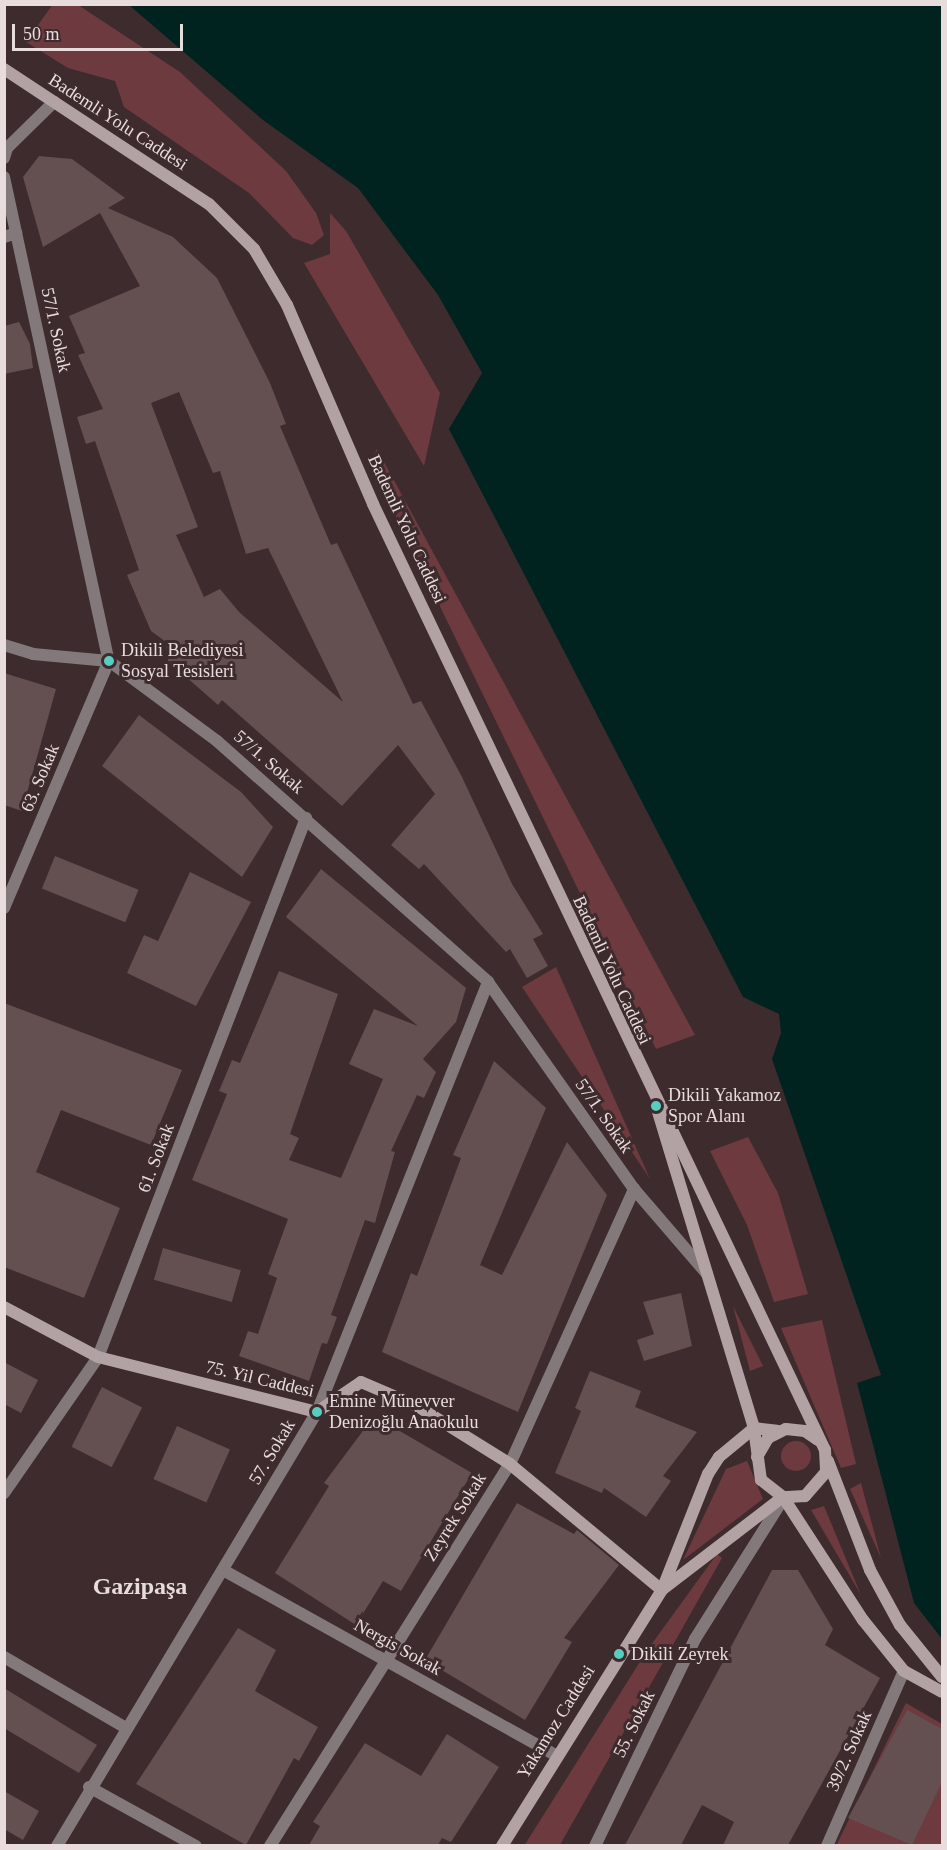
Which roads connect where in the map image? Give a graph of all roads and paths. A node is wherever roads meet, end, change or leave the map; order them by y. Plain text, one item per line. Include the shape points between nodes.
1 (4, 69) edge
2 (54, 102) junction
3 (4, 158) edge
4 (4, 177) edge
5 (10, 235) edge
6 (4, 645) edge
7 (109, 661) junction
8 (306, 818) junction
9 (4, 908) edge
10 (488, 982) junction
11 (656, 1106) junction
12 (634, 1189) junction
13 (712, 1279) junction
14 (4, 1307) edge
15 (98, 1358) junction
16 (316, 1412) junction
17 (754, 1428) junction
18 (777, 1431) junction
19 (825, 1450) junction
20 (757, 1458) junction
21 (510, 1464) junction
22 (4, 1493) edge
23 (783, 1497) junction
24 (223, 1570) junction
25 (662, 1590) junction
26 (4, 1658) edge
27 (386, 1660) junction
28 (904, 1671) junction
29 (942, 1677) edge
30 (942, 1692) edge
31 (126, 1728) junction
32 (555, 1755) junction
33 (89, 1787) junction
34 (57, 1845) edge
35 (196, 1845) edge
36 (270, 1845) edge
37 (502, 1845) edge
38 (596, 1845) edge
39 (827, 1845) edge

1 - 2 main road, Bademli Yolu Caddesi
2 - 3 street via 7,148
2 - 11 main road, Bademli Yolu Caddesi via 209,204 254,249 287,305 373,504
4 - 5 street, 57/1. Sokak
5 - 7 street, 57/1. Sokak
6 - 7 street via 33,654
7 - 8 street, 57/1. Sokak via 217,741
7 - 9 street, 63. Sokak
8 - 10 street, 57/1. Sokak
8 - 15 street, 61. Sokak
10 - 12 street, 57/1. Sokak
10 - 16 street, 57. Sokak
11 - 13 main road
11 - 19 main road
12 - 13 street, 57/1. Sokak
12 - 21 street, Zeyrek Sokak
13 - 17 main road
14 - 15 main road, 75. Yil Caddesi
15 - 16 main road, 75. Yil Caddesi
15 - 22 street, 61. Sokak
16 - 21 main road, 75. Yil Caddesi via 361,1382 417,1406
16 - 24 street, 57. Sokak
17 - 18 main road
17 - 20 main road
17 - 25 main road via 719,1456 708,1474
18 - 19 main road via 805,1431
18 - 20 main road
19 - 23 main road via 822,1482 805,1496
19 - 29 main road via 870,1570 900,1625
20 - 23 main road via 761,1480
21 - 25 main road, 75. Yil Caddesi
21 - 27 street, Zeyrek Sokak
23 - 25 main road
23 - 28 main road via 864,1620
23 - 38 street, 55. Sokak via 695,1639
24 - 27 street, Nergis Sokak
24 - 31 street, 57. Sokak
25 - 32 main road, Yakamoz Caddesi
26 - 31 street
27 - 32 street, Nergis Sokak
27 - 36 street, Zeyrek Sokak
28 - 30 main road
28 - 39 street, 39/2. Sokak
31 - 33 street, 57. Sokak
32 - 37 main road, Yakamoz Caddesi
33 - 34 street, 57. Sokak
33 - 35 street

